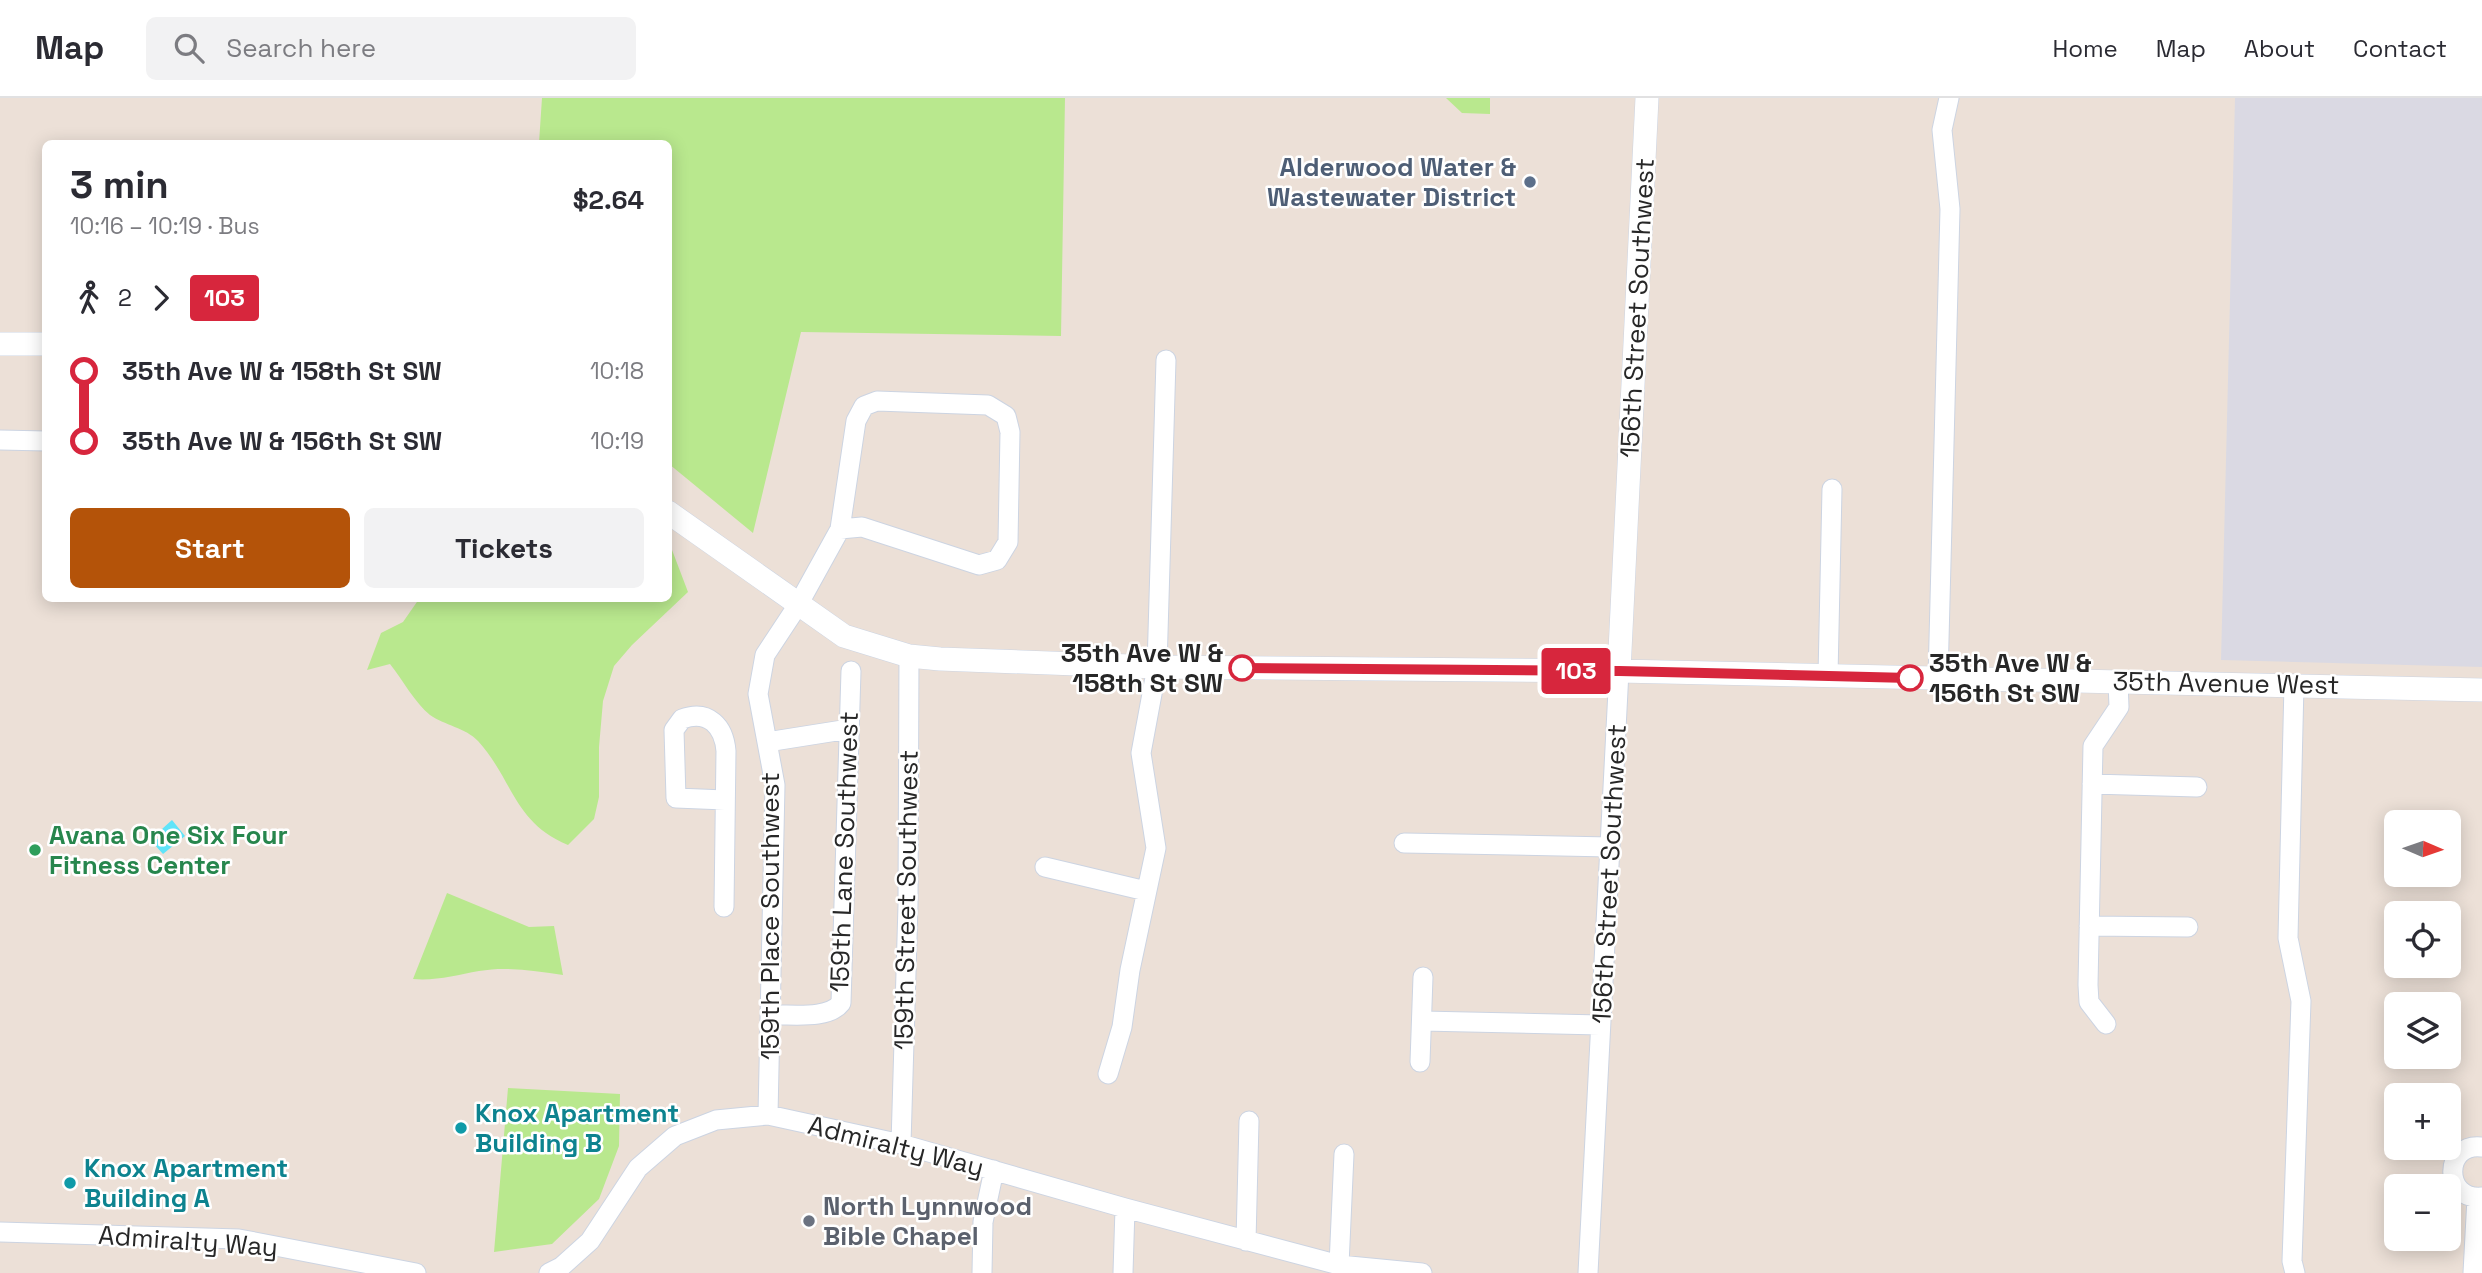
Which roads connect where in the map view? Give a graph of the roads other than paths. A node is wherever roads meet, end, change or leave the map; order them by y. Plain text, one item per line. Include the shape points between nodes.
1 (1647, 98) edge
2 (1949, 98) edge
3 (0, 344) edge
4 (42, 344) edge
5 (1166, 360) dead end
6 (0, 440) edge
7 (42, 440) edge
8 (1832, 489) dead end
9 (672, 515) edge
10 (841, 529) junction
11 (798, 605) junction
12 (909, 656) junction
13 (1157, 667) junction
14 (851, 671) dead end
15 (1619, 671) junction
16 (1828, 676) junction
17 (1938, 679) junction
18 (2118, 681) junction
19 (2294, 684) junction
20 (2482, 690) edge
21 (849, 729) junction
22 (767, 742) junction
23 (2092, 784) junction
24 (2197, 787) dead end
25 (725, 800) junction
26 (1404, 843) dead end
27 (1610, 847) junction
28 (1045, 867) dead end
29 (1146, 891) junction
30 (724, 907) dead end
31 (2089, 926) junction
32 (2188, 927) dead end
33 (1423, 977) dead end
34 (771, 1015) junction
35 (1422, 1021) junction
36 (2106, 1024) dead end
37 (1601, 1025) junction
38 (1420, 1062) dead end
39 (1108, 1074) dead end
40 (768, 1115) junction
41 (1249, 1121) dead end
42 (901, 1144) junction
43 (2482, 1147) edge
44 (1344, 1154) dead end
45 (994, 1170) junction
46 (2480, 1197) edge
47 (1125, 1209) junction
48 (0, 1232) edge
49 (1246, 1241) junction
50 (1339, 1265) junction
51 (416, 1273) edge
52 (549, 1273) edge
53 (982, 1273) edge
54 (1124, 1273) edge
55 (1422, 1273) edge
56 (1588, 1273) edge
57 (2295, 1273) edge
58 (2473, 1273) edge

1 - 15 street, 156th Street Southwest
2 - 17 street via 1942,130 1950,209
3 - 4 street
5 - 13 street
6 - 7 street
8 - 16 street
9 - 11 street, 35th Avenue West
10 - 10 street, 159th Place Southwest via 856,421 864,406 877,401 988,405 1006,416 1010,432 1008,542 997,560 978,565 862,527
10 - 11 street, 159th Place Southwest
11 - 12 street, 35th Avenue West via 844,636
11 - 22 street, 159th Place Southwest via 765,655 758,694
12 - 13 street, 35th Avenue West
12 - 42 street, 159th Street Southwest
13 - 15 street, 35th Avenue West
13 - 29 street via 1141,753 1156,848
14 - 21 street, 159th Lane Southwest
15 - 16 street, 35th Avenue West
15 - 27 street, 156th Street Southwest
16 - 17 street, 35th Avenue West
17 - 18 street, 35th Avenue West
18 - 19 street, 35th Avenue West
18 - 23 street via 2119,707 2093,746
19 - 20 street, 35th Avenue West
19 - 57 street via 2288,938 2301,1001
21 - 22 street
21 - 34 street, 159th Lane Southwest via 841,1003 826,1013
22 - 34 street, 159th Place Southwest via 775,785
23 - 24 street
23 - 31 street
25 - 25 street via 676,798 674,730 682,719 708,719 719,725 725,736
25 - 30 street
26 - 27 street
27 - 37 street, 156th Street Southwest
28 - 29 street
29 - 39 street via 1122,1027
31 - 32 street
31 - 36 street via 2090,1002
33 - 35 street
34 - 40 street, 159th Place Southwest
35 - 37 street
35 - 38 street
37 - 56 street, 156th Street Southwest
40 - 42 street, Admiralty Way
40 - 52 street, Admiralty Way via 716,1121 675,1136 638,1168 590,1241
41 - 49 street
42 - 45 street, Admiralty Way
43 - 46 street via 2467,1148 2452,1168 2461,1192
44 - 50 street
45 - 47 street, Admiralty Way
45 - 53 street via 983,1222
46 - 58 street
47 - 49 street, Admiralty Way
47 - 54 street
48 - 51 street, Admiralty Way via 239,1239
49 - 50 street, Admiralty Way
50 - 55 street, Admiralty Way

